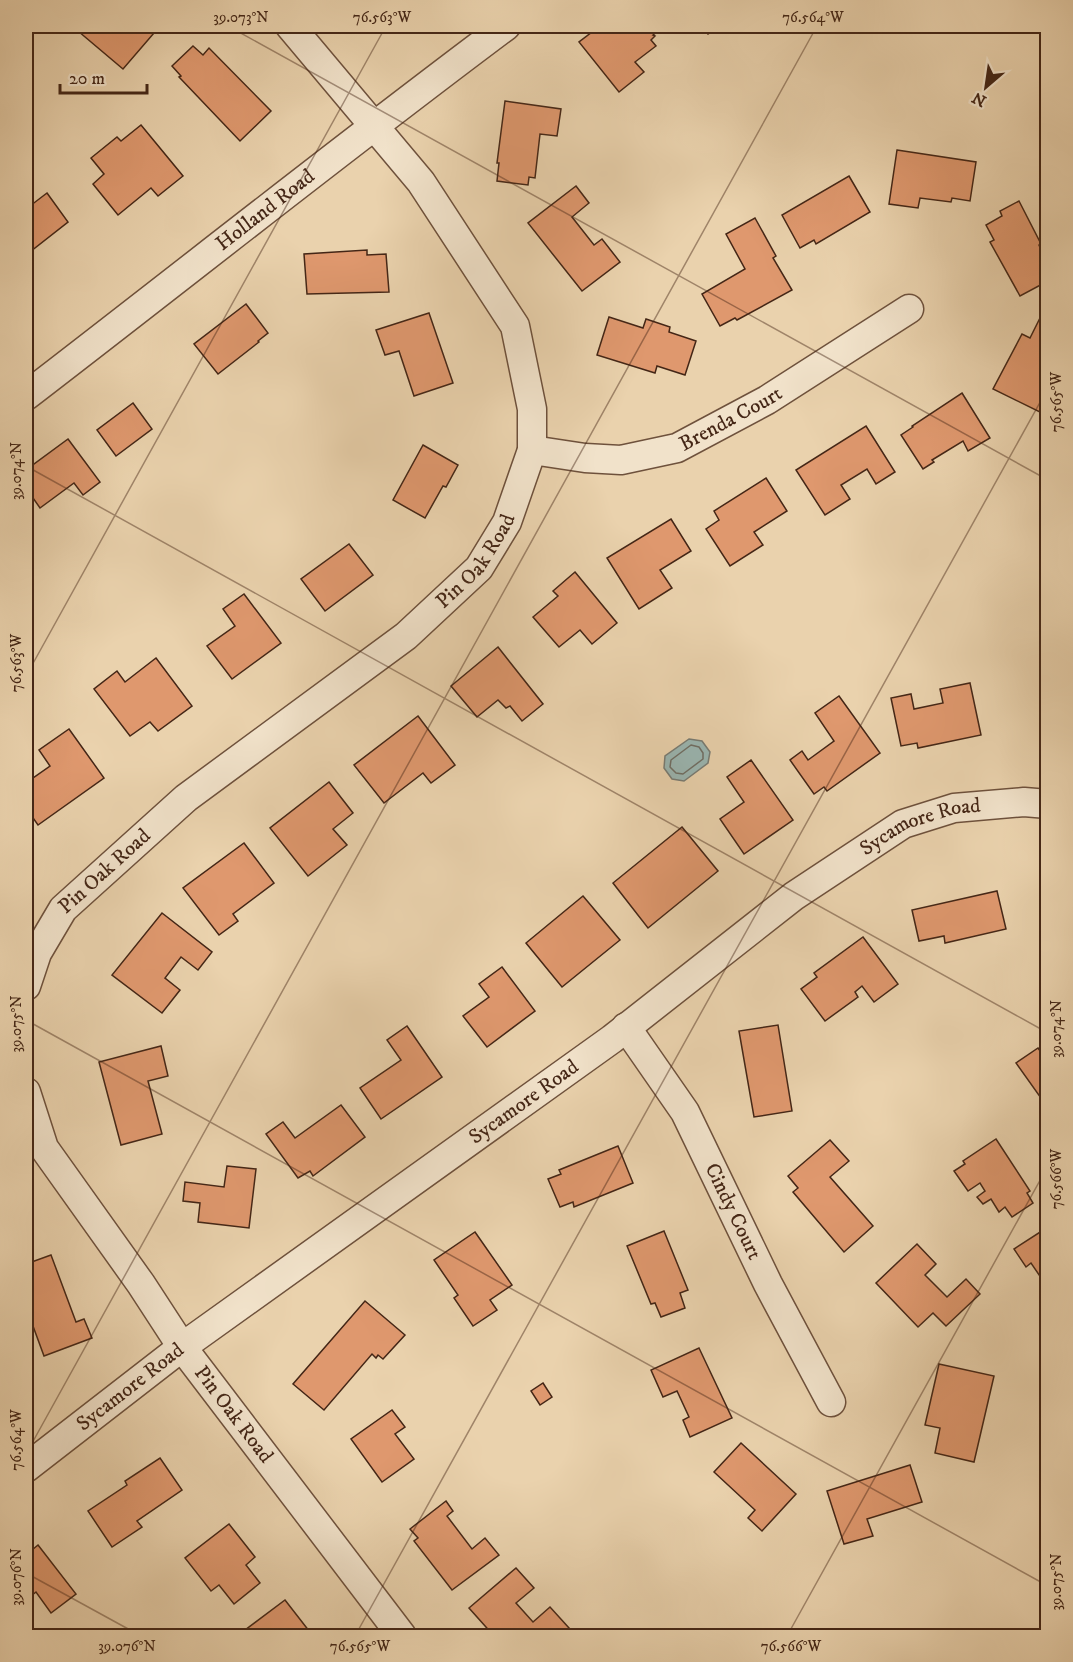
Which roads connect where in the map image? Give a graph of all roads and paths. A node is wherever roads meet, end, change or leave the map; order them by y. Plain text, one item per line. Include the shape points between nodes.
1 (290, 26) edge
2 (506, 26) edge
3 (373, 125) junction
4 (909, 309) dead end
5 (26, 396) edge
6 (532, 450) junction
7 (1047, 804) edge
8 (26, 986) edge
9 (626, 1027) junction
10 (26, 1092) edge
11 (182, 1347) junction
12 (831, 1402) dead end
13 (26, 1468) edge
14 (402, 1636) edge

1 - 3 street, Pin Oak Road
2 - 3 street, Holland Road
3 - 5 street, Holland Road
3 - 6 street, Pin Oak Road via 421,182 515,326 532,409
4 - 6 street, Brenda Court via 767,400 677,448 621,460
6 - 8 street, Pin Oak Road via 507,522 479,568 406,636 186,798 63,909 37,953
7 - 9 street, Sycamore Road via 954,808 903,824 794,896
9 - 11 street, Sycamore Road
9 - 12 street, Cindy Court via 685,1112 768,1284
10 - 11 street, Pin Oak Road via 44,1148
11 - 13 street, Sycamore Road
11 - 14 street, Pin Oak Road

